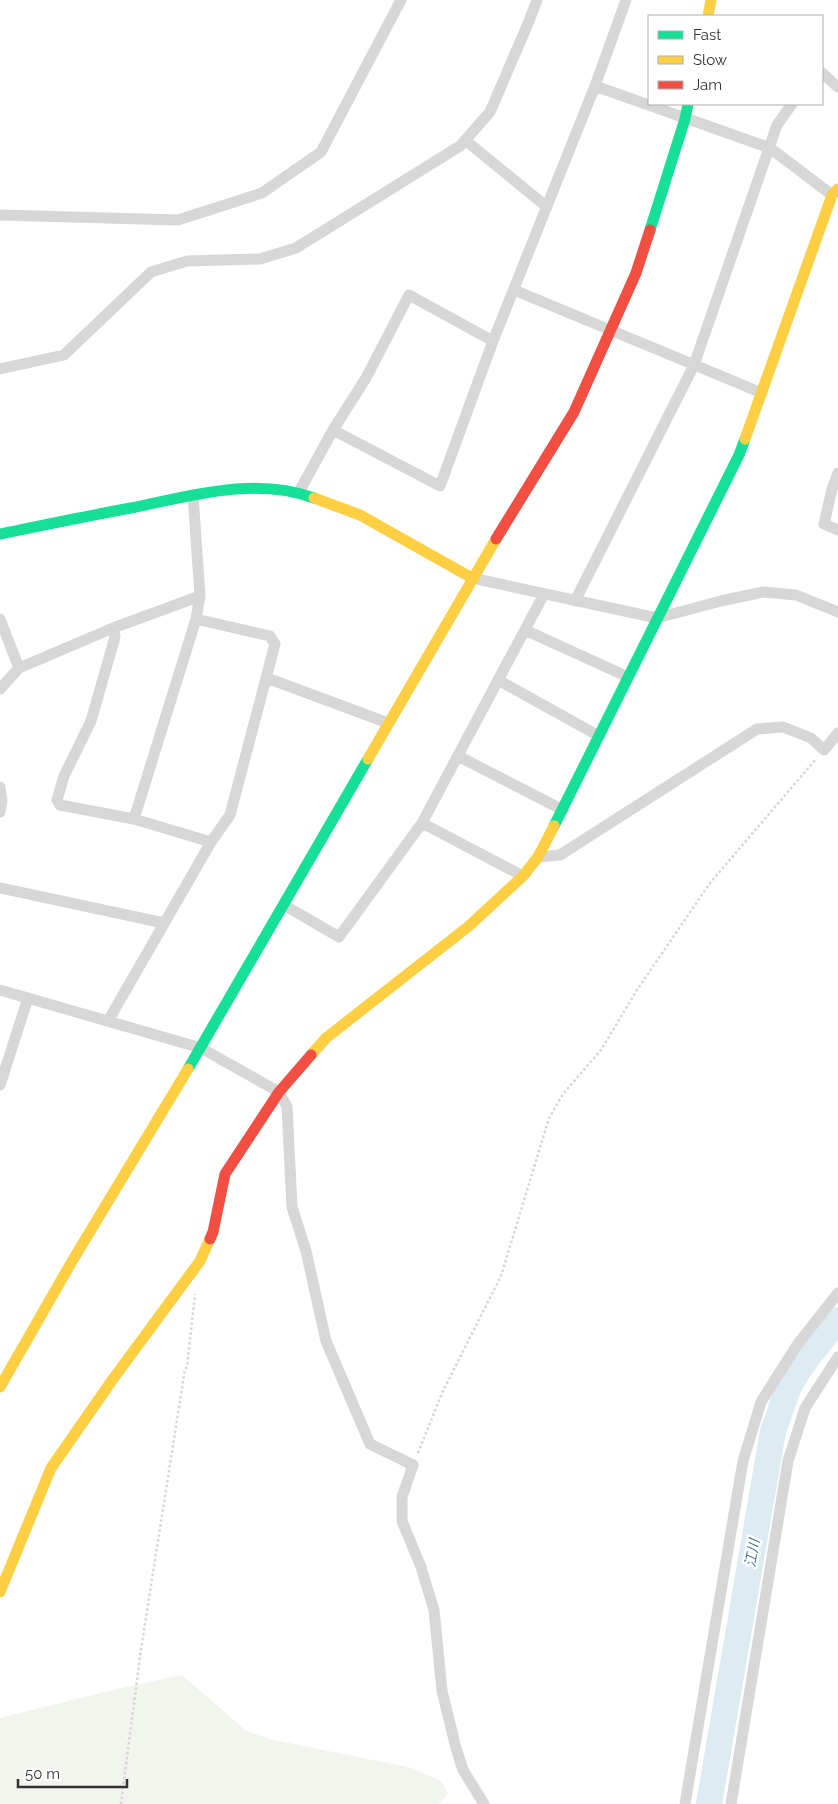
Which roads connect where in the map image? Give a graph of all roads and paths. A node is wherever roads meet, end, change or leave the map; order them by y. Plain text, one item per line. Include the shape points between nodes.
1 (402, 0) edge
2 (537, 0) edge
3 (626, 0) edge
4 (711, 0) edge
5 (708, 15) edge
6 (823, 73) edge
7 (595, 86) junction
8 (838, 87) edge
9 (688, 105) edge
10 (791, 105) edge
11 (685, 119) junction
12 (465, 140) junction
13 (770, 148) junction
14 (835, 192) edge
15 (547, 207) junction
16 (0, 215) edge
17 (514, 290) junction
18 (611, 329) junction
19 (493, 341) junction
20 (694, 366) junction
21 (0, 369) edge
22 (762, 393) junction
23 (334, 430) junction
24 (838, 473) edge
25 (299, 492) junction
26 (193, 495) junction
27 (838, 530) edge
28 (0, 534) edge
29 (472, 578) junction
30 (544, 594) junction
31 (200, 596) junction
32 (575, 601) junction
33 (838, 612) edge
34 (657, 618) junction
35 (196, 619) junction
36 (0, 623) edge
37 (113, 628) junction
38 (525, 630) junction
39 (19, 668) junction
40 (628, 677) junction
41 (267, 678) junction
42 (498, 680) junction
43 (0, 689) edge
44 (388, 723) junction
45 (838, 733) edge
46 (599, 736) junction
47 (824, 750) junction
48 (458, 756) junction
49 (0, 787) edge
50 (563, 810) junction
51 (0, 812) edge
52 (134, 819) junction
53 (422, 823) junction
54 (211, 842) junction
55 (538, 857) junction
56 (522, 876) junction
57 (0, 888) edge
58 (284, 905) junction
59 (164, 923) junction
60 (0, 990) edge
61 (28, 998) junction
62 (108, 1021) junction
63 (201, 1048) junction
64 (0, 1084) edge
65 (279, 1092) junction
66 (195, 1287) dead end
67 (838, 1293) edge
68 (838, 1357) edge
69 (0, 1387) edge
70 (413, 1465) junction
71 (0, 1592) edge
72 (121, 1804) edge
73 (484, 1804) edge
74 (685, 1804) edge
75 (731, 1804) edge

1 - 16 street via 321,152 262,193 178,220
2 - 12 street via 490,112
3 - 7 street
4 - 5 street
6 - 8 street
7 - 11 street
7 - 15 street
9 - 11 street
10 - 13 street via 777,125
11 - 13 street
11 - 18 street via 636,273
12 - 15 street
12 - 21 street via 296,248 260,259 187,261 151,272 64,355
13 - 14 street
13 - 20 street
14 - 22 street
15 - 17 street
17 - 18 street
17 - 19 street
18 - 20 street
18 - 29 street via 574,412
19 - 23 street via 409,295 366,378
19 - 23 street via 440,486
20 - 22 street
20 - 32 street
22 - 34 street via 739,455
23 - 25 street
24 - 27 street via 824,524
25 - 26 street via 243,487
25 - 29 street via 360,514
26 - 28 street
26 - 31 street
29 - 30 street
29 - 44 street
30 - 32 street
30 - 38 street
31 - 35 street
31 - 37 street
32 - 34 street
33 - 34 street via 796,595 763,592
34 - 40 street
35 - 41 street via 270,636 275,644
35 - 52 street
36 - 39 street
37 - 39 street
37 - 52 street via 115,637 91,721 56,800 60,805
38 - 40 street
38 - 42 street
39 - 43 street
40 - 46 street
41 - 44 street
41 - 54 street via 230,815
42 - 46 street
42 - 48 street
44 - 58 street
45 - 47 street
46 - 50 street
47 - 55 street via 811,738 783,727 757,730 560,855
47 - 70 path via 710,883 637,990 601,1050 563,1094 549,1118 501,1276 442,1393
48 - 50 street
48 - 53 street
49 - 51 street
50 - 55 street
52 - 54 street
53 - 56 street
53 - 58 street via 339,937
54 - 59 street
55 - 56 street
56 - 65 street via 469,926 326,1038
57 - 59 street
58 - 63 street
59 - 62 street
60 - 61 street
61 - 62 street
61 - 64 street
62 - 63 street
63 - 65 street
63 - 69 street via 70,1263
65 - 70 street via 287,1107 292,1207 306,1251 326,1341 370,1444
65 - 71 street via 225,1174 213,1232 200,1261 51,1468
66 - 72 path via 187,1367 141,1649
67 - 74 street via 797,1345 761,1402 746,1452
68 - 75 street via 805,1408 788,1461
70 - 73 street via 402,1497 402,1521 434,1610 442,1691 456,1748 463,1770

